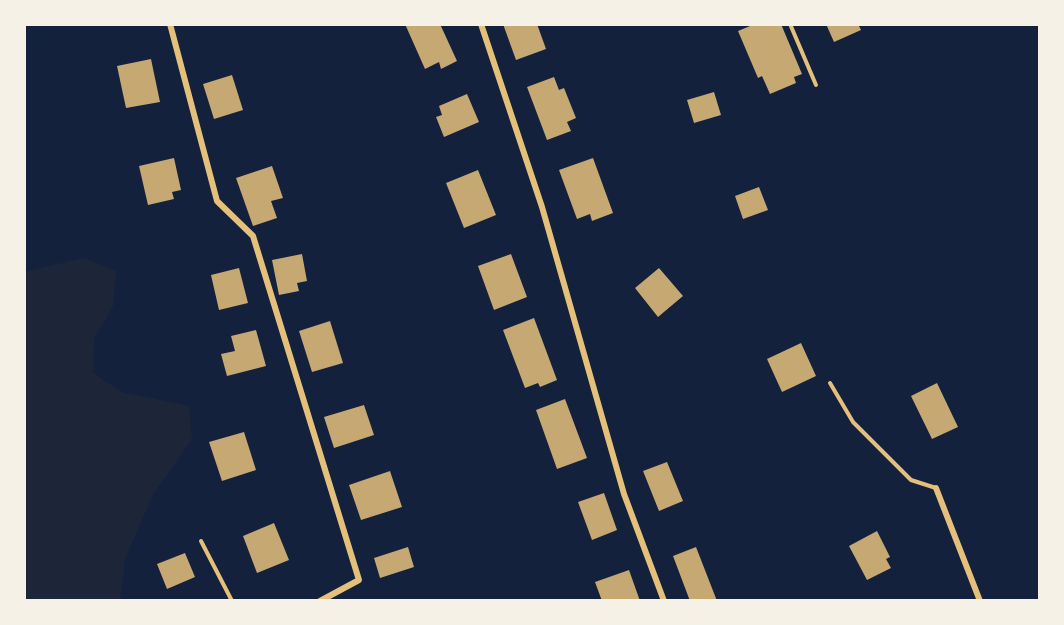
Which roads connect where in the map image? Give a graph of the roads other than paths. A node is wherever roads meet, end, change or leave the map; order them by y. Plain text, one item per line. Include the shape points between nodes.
1 (170, 24) edge
2 (481, 24) edge
3 (790, 24) edge
4 (816, 85) dead end
5 (830, 383) dead end
6 (936, 488) joint
7 (201, 541) dead end
8 (232, 601) edge
9 (320, 601) edge
10 (664, 601) edge
11 (980, 601) edge

1 - 9 street via 217,201 253,236 358,580
2 - 10 street via 542,207 624,494
3 - 4 lane
5 - 6 lane via 853,422 910,480
6 - 11 street
7 - 8 lane

